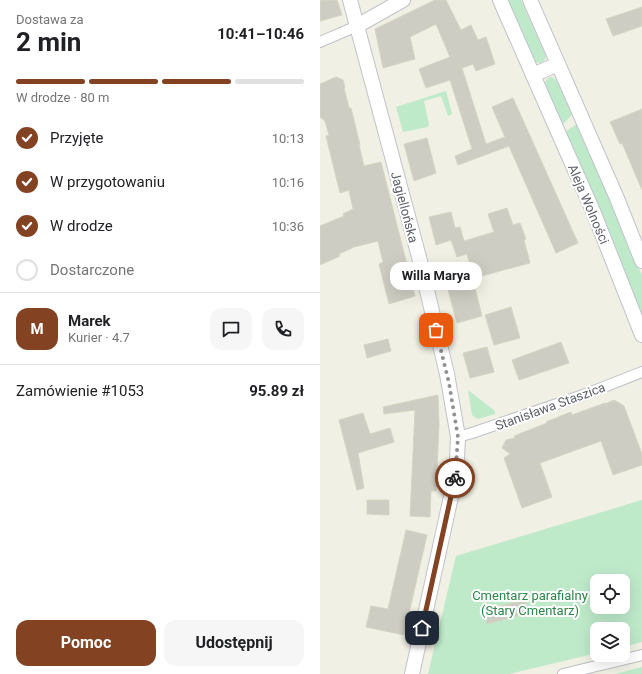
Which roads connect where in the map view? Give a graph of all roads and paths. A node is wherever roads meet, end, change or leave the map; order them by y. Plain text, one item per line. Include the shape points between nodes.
1 (350, 0) edge
2 (403, 0) edge
3 (500, 0) edge
4 (530, 0) edge
5 (356, 26) junction
6 (320, 42) edge
7 (558, 64) junction
8 (533, 75) junction
9 (642, 261) edge
10 (642, 335) edge
11 (642, 372) edge
12 (458, 437) junction
13 (642, 655) edge
14 (412, 674) edge
15 (563, 674) edge

1 - 5 street, Jagiellońska
2 - 5 street
3 - 8 street, Aleja Wolności
4 - 7 street, Aleja Wolności
5 - 6 street
5 - 12 street, Jagiellońska via 419,257 447,374
7 - 8 street
7 - 9 street, Aleja Wolności
8 - 10 street, Aleja Wolności via 593,211
11 - 12 street, Stanisława Staszica via 586,394
12 - 14 street, Jagiellońska via 454,483
13 - 15 street

